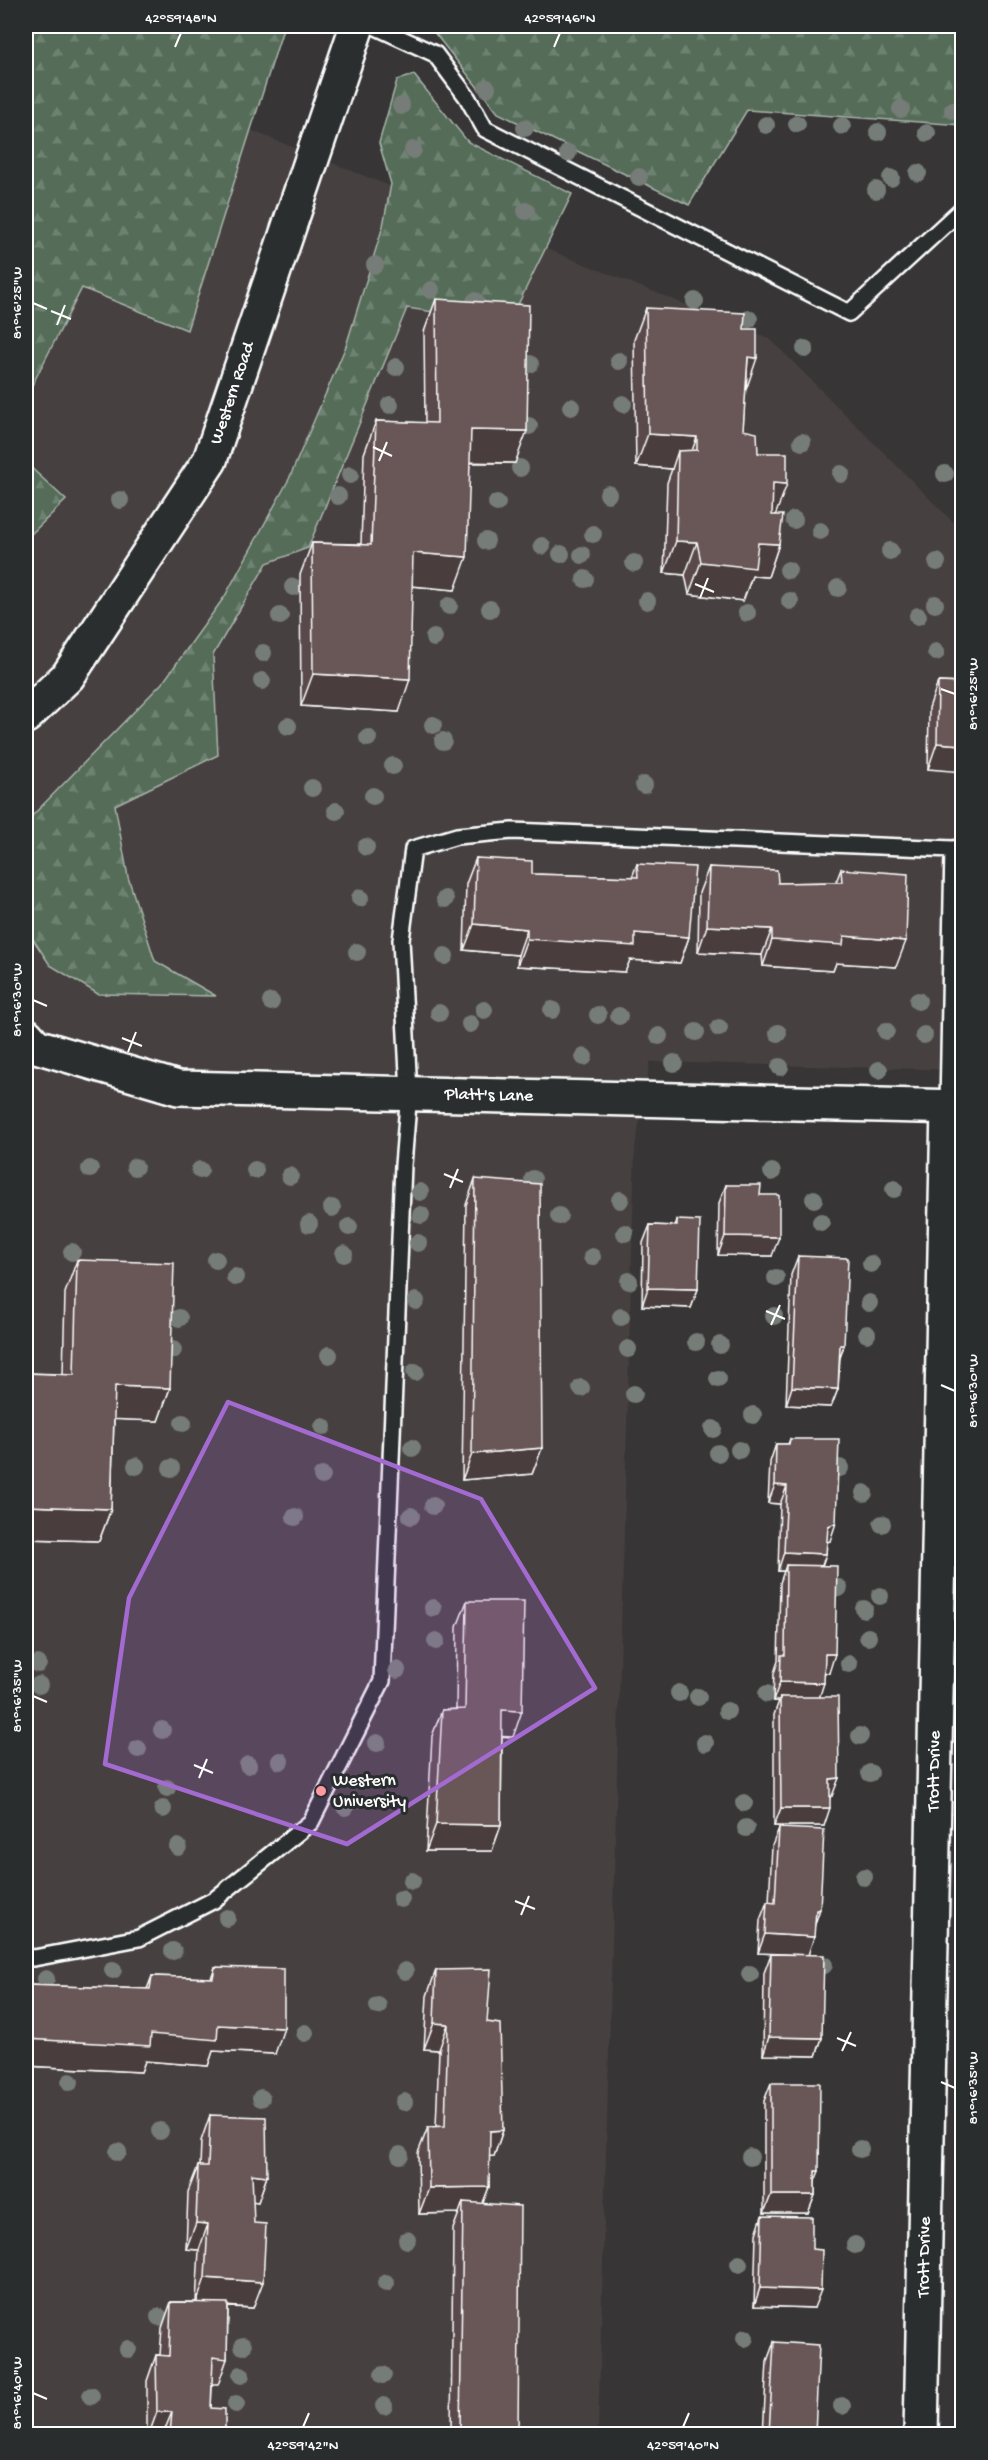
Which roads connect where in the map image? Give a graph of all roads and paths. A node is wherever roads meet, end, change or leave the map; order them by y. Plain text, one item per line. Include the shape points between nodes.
1 (357, 26) edge
2 (374, 26) edge
3 (963, 209) edge
4 (26, 716) edge
5 (958, 848) edge
6 (963, 864) edge
7 (26, 1035) edge
8 (409, 1092) junction
9 (955, 1107) edge
10 (26, 1957) edge
11 (921, 2434) edge

1 - 4 street, Western Road via 210,460 68,676
2 - 3 lane via 435,54 485,129 849,313
5 - 6 lane
5 - 8 lane via 512,831 457,836 413,849 401,940
5 - 9 lane
7 - 8 street, Platt's Lane via 36,1046 178,1088
8 - 9 street, Platt's Lane
8 - 10 lane via 382,1681 311,1822 214,1900 139,1938
9 - 11 street, Trott Drive

